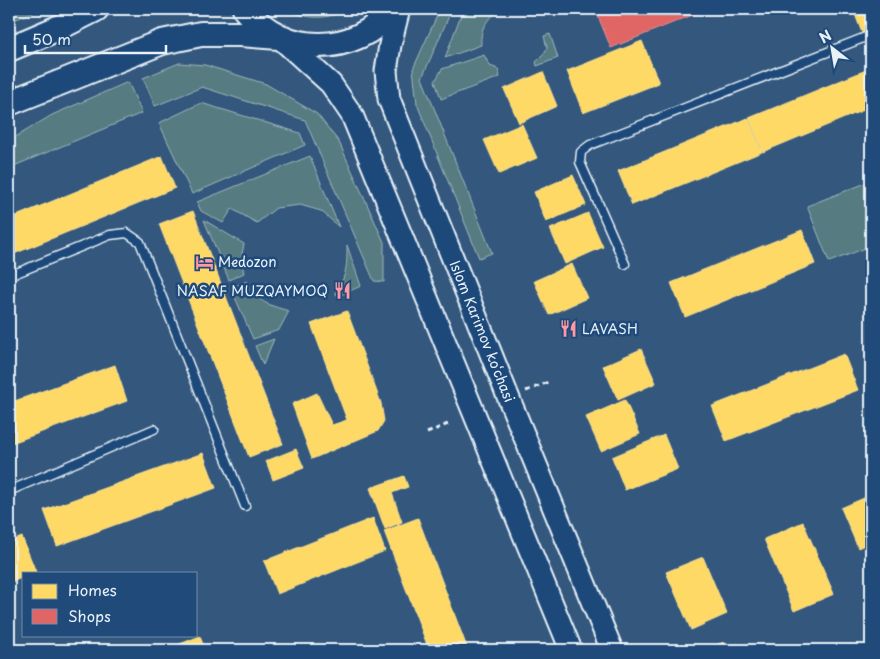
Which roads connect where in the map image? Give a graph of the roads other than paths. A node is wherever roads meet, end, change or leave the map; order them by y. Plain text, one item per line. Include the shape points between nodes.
1 (96, 9) edge
2 (245, 9) edge
3 (393, 9) edge
4 (399, 9) edge
5 (871, 35) edge
6 (279, 37) junction
7 (9, 49) edge
8 (9, 103) edge
9 (625, 264) dead end
10 (9, 276) edge
11 (154, 429) dead end
12 (9, 491) edge
13 (245, 506) dead end
14 (571, 650) edge
15 (612, 650) edge

1 - 7 main road
2 - 6 main road via 254,21
3 - 6 main road via 385,20 362,36 335,45 306,45
4 - 15 main road, Islom Karimov ko‘chasi via 386,71 389,100
5 - 9 lane via 590,145 581,152 580,162
6 - 8 main road via 201,34 162,42
6 - 14 main road via 331,84 352,115
10 - 13 lane via 110,235 127,233 140,242
11 - 12 lane

